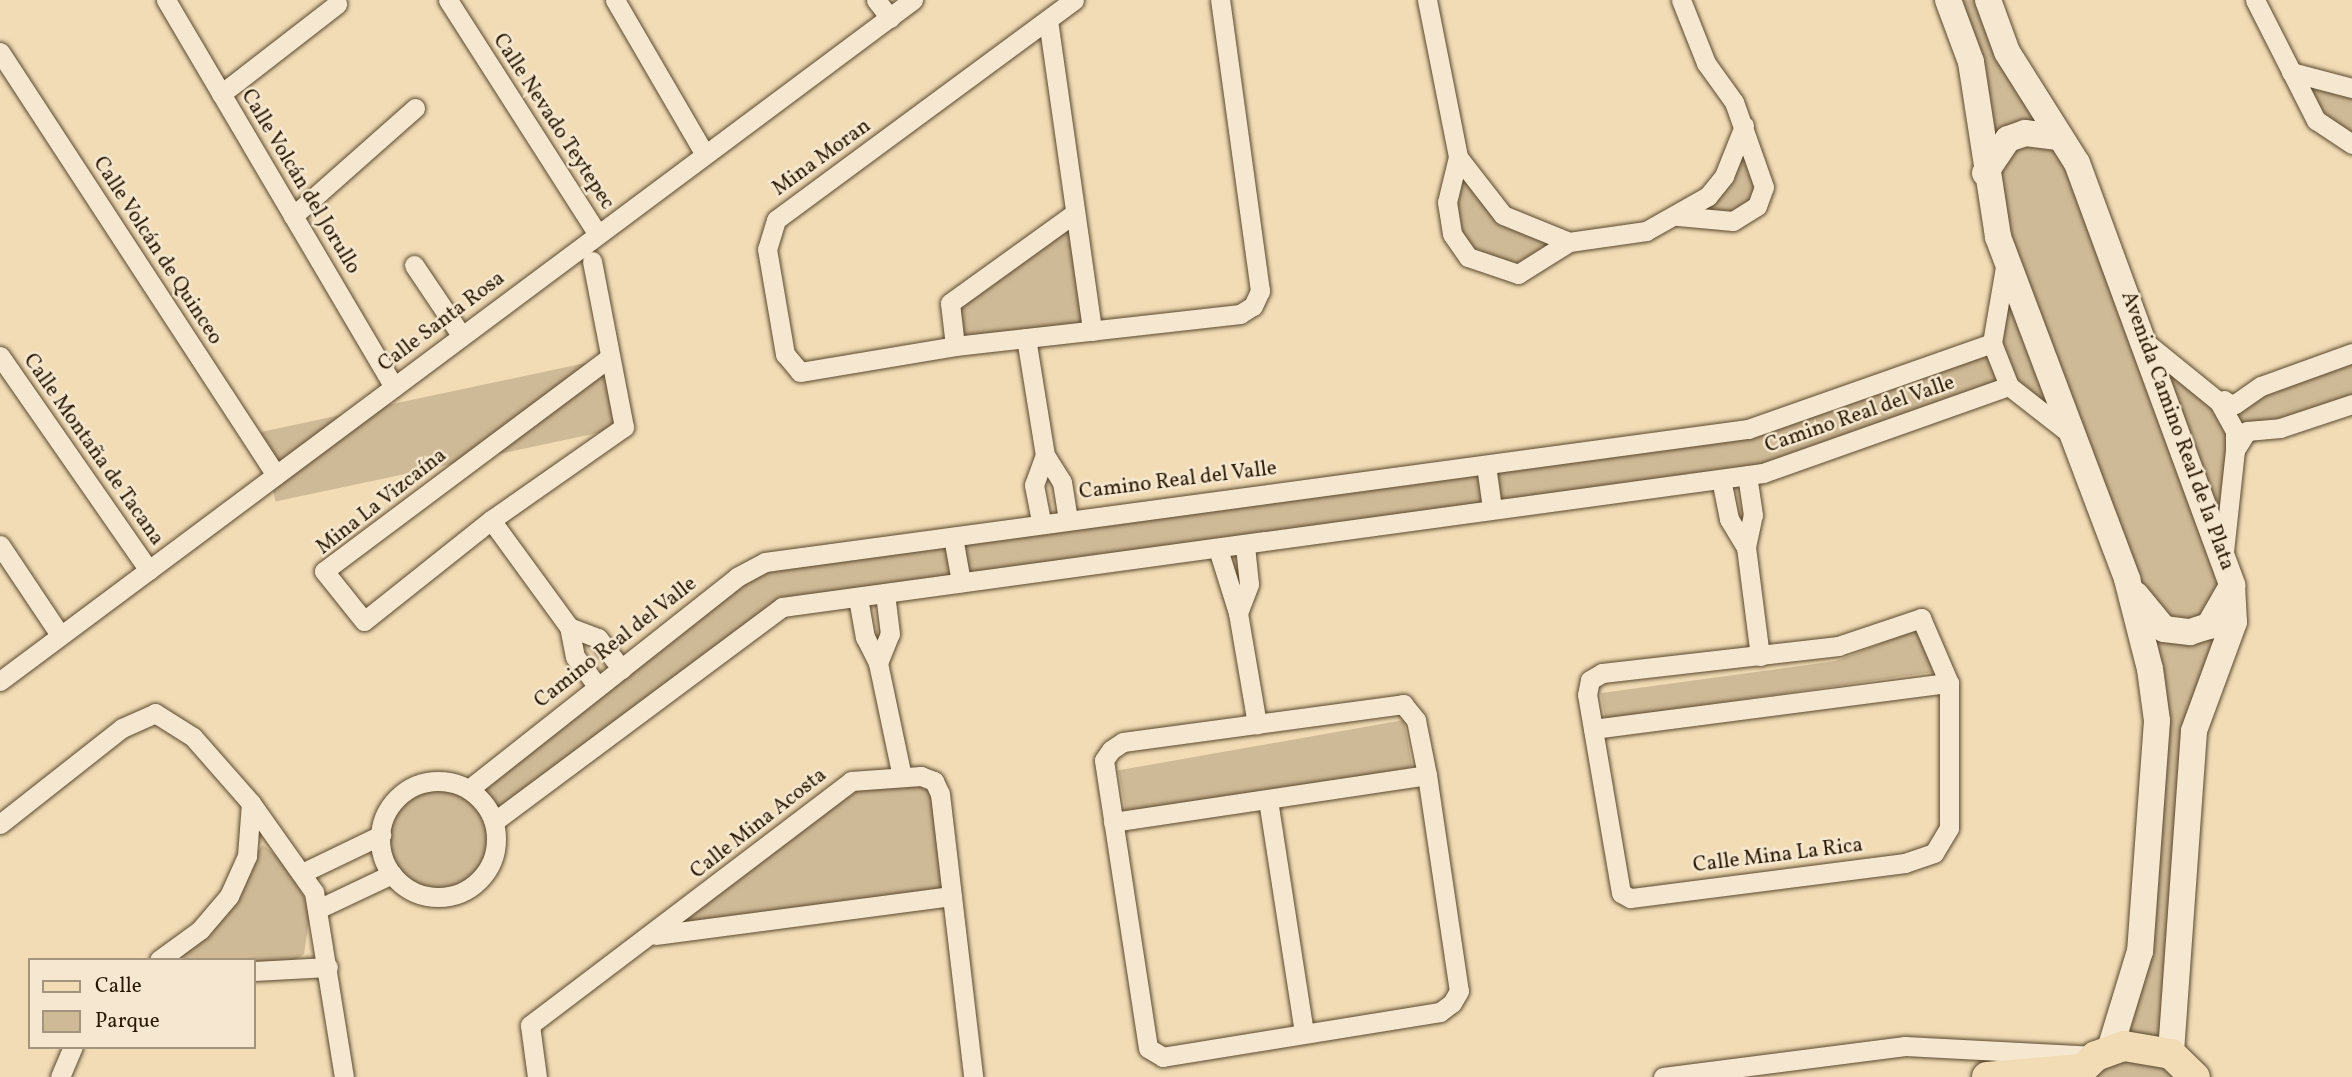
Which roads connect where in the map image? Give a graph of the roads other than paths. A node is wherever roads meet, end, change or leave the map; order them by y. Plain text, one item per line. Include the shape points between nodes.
1 (166, 0) edge
2 (448, 0) edge
3 (615, 0) edge
4 (876, 0) edge
5 (913, 0) edge
6 (1074, 0) edge
7 (1220, 0) edge
8 (1427, 0) edge
9 (1681, 0) edge
10 (1948, 0) edge
11 (1988, 0) edge
12 (2255, 0) edge
13 (337, 4) dead end
14 (890, 18) junction
15 (1048, 20) junction
16 (0, 52) edge
17 (2291, 72) junction
18 (2352, 88) edge
19 (221, 94) junction
20 (415, 108) dead end
21 (1744, 126) junction
22 (2057, 137) junction
23 (2352, 144) edge
24 (704, 153) junction
25 (1458, 157) junction
26 (1985, 173) junction
27 (1075, 213) junction
28 (293, 216) junction
29 (1678, 216) junction
30 (597, 233) junction
31 (1569, 242) junction
32 (592, 261) dead end
33 (2006, 261) junction
34 (414, 265) dead end
35 (1092, 331) junction
36 (461, 335) junction
37 (1026, 338) junction
38 (2144, 341) junction
39 (1988, 344) junction
40 (955, 346) junction
41 (2352, 353) edge
42 (0, 356) edge
43 (609, 358) junction
44 (394, 387) junction
45 (2005, 388) junction
46 (2219, 402) junction
47 (2352, 404) edge
48 (2069, 433) junction
49 (2235, 450) junction
50 (1045, 455) junction
51 (1486, 465) junction
52 (276, 475) junction
53 (1747, 475) junction
54 (1721, 479) junction
55 (1492, 508) junction
56 (1068, 518) junction
57 (491, 520) junction
58 (1041, 521) junction
59 (953, 537) junction
60 (0, 545) edge
61 (1245, 546) junction
62 (1746, 547) junction
63 (1219, 550) junction
64 (2224, 551) junction
65 (149, 570) junction
66 (2127, 579) junction
67 (961, 582) junction
68 (2232, 585) junction
69 (885, 595) junction
70 (858, 598) junction
71 (1238, 613) junction
72 (569, 627) junction
73 (60, 635) junction
74 (1760, 656) junction
75 (878, 663) junction
76 (621, 669) junction
77 (0, 681) edge
78 (1949, 683) junction
79 (598, 687) junction
80 (1257, 724) junction
81 (1593, 730) junction
82 (1427, 775) junction
83 (902, 776) junction
84 (469, 789) junction
85 (1268, 800) junction
86 (251, 803) junction
87 (495, 821) junction
88 (1113, 822) junction
89 (0, 824) edge
90 (381, 835) junction
91 (302, 873) junction
92 (392, 874) junction
93 (951, 896) junction
94 (317, 909) junction
95 (654, 935) junction
96 (162, 958) edge
97 (328, 967) junction
98 (256, 971) edge
99 (1304, 1033) junction
100 (72, 1049) edge
101 (2171, 1054) junction
102 (2090, 1063) edge
103 (61, 1077) edge
104 (344, 1077) edge
105 (537, 1077) edge
106 (973, 1077) edge
107 (1663, 1077) edge
108 (1987, 1077) edge
109 (2195, 1077) edge

1 - 19 street, Calle Volcán del Jorullo
2 - 30 street, Calle Nevado Teytepec
3 - 24 street
4 - 14 street
5 - 14 street, Calle Santa Rosa
6 - 15 street, Mina Moran
7 - 35 street, Mina Moran via 1260,291 1240,314
8 - 25 street
9 - 21 street via 1706,63
10 - 26 main road via 1971,62
11 - 22 main road, Avenida Camino Real de la Plata via 2007,52
12 - 17 street
13 - 19 street
14 - 24 street, Calle Santa Rosa
15 - 27 street
15 - 40 street, Mina Moran via 776,220 769,233 785,354 800,372
16 - 52 street, Calle Volcán de Quinceo
17 - 18 street
17 - 23 street via 2316,120
19 - 28 street, Calle Volcán del Jorullo
20 - 28 street
21 - 29 street via 1724,176
21 - 29 street via 1764,187 1757,206 1733,221
22 - 26 main road via 2025,133 2008,139
22 - 38 main road, Avenida Camino Real de la Plata via 2077,163
24 - 30 street, Calle Santa Rosa
25 - 31 street via 1503,215
25 - 31 street via 1447,202 1452,234 1468,257 1518,274
26 - 33 main road
27 - 35 street
27 - 40 street via 950,303
28 - 44 street, Calle Volcán del Jorullo
29 - 31 street via 1646,231
30 - 36 street, Calle Santa Rosa
32 - 43 street, Mina La Vizcaína
33 - 39 street
33 - 48 main road
34 - 36 street
35 - 37 street, Mina Moran
36 - 44 street, Calle Santa Rosa
37 - 40 street, Mina Moran
37 - 50 street
38 - 46 street
38 - 64 main road, Avenida Camino Real de la Plata
39 - 45 street
39 - 51 street, Camino Real del Valle via 1748,429
41 - 46 street
42 - 65 street, Calle Montaña de Tacana
43 - 57 street, Mina La Vizcaína via 624,427
43 - 57 street, Mina La Vizcaína via 324,571 365,621
44 - 52 street, Calle Santa Rosa
45 - 48 street
45 - 53 street, Camino Real del Valle via 1794,465
46 - 49 street via 2235,432
47 - 49 street via 2280,428
48 - 66 main road
49 - 64 street
50 - 56 street via 1062,482
50 - 58 street via 1034,485
51 - 55 street
51 - 56 street, Camino Real del Valle
52 - 65 street, Calle Santa Rosa
53 - 54 street, Camino Real del Valle
53 - 62 street via 1753,515
54 - 55 street, Camino Real del Valle
54 - 62 street via 1729,519
55 - 61 street, Camino Real del Valle
56 - 58 street, Camino Real del Valle
57 - 72 street
58 - 59 street, Camino Real del Valle
59 - 67 street
59 - 76 street, Camino Real del Valle via 765,562
60 - 73 street
61 - 63 street, Camino Real del Valle
61 - 71 street via 1249,584
62 - 74 street
63 - 67 street, Camino Real del Valle
63 - 71 street
64 - 68 main road, Avenida Camino Real de la Plata
65 - 73 street, Calle Santa Rosa
66 - 68 main road via 2164,629 2190,632 2209,626
66 - 102 main road via 2157,721 2140,951
67 - 69 street, Camino Real del Valle
68 - 101 main road, Avenida Camino Real de la Plata via 2234,622 2194,731
69 - 70 street, Camino Real del Valle
69 - 75 street via 890,635
70 - 75 street via 865,637
70 - 87 street, Camino Real del Valle via 782,607 760,619
71 - 80 street
72 - 76 street via 598,638
72 - 79 street via 575,657
73 - 77 street, Calle Santa Rosa
74 - 78 street, Calle Mina La Rica via 1838,646 1921,618
74 - 81 street, Calle Mina La Rica via 1602,673 1590,680 1587,695
75 - 83 street
76 - 79 street, Camino Real del Valle
78 - 81 street
78 - 81 street, Calle Mina La Rica via 1949,828 1934,853 1905,863 1630,898 1615,884
79 - 84 street, Camino Real del Valle
80 - 82 street via 1403,704 1416,720
80 - 88 street via 1123,742 1111,750 1104,760
82 - 85 street
82 - 99 street via 1459,990 1440,1012
83 - 93 street, Calle Mina Acosta via 934,781 940,794
83 - 95 street, Calle Mina Acosta via 851,780
84 - 87 street
84 - 90 street via 444,781 418,784 390,805
85 - 88 street
85 - 99 street
86 - 89 street via 193,737 155,713 122,728
86 - 91 street
86 - 96 street via 247,856 229,896 200,930
87 - 92 street via 491,864 468,889 435,897
88 - 99 street via 1148,1048 1163,1057
90 - 91 street
90 - 92 street
91 - 94 street
92 - 94 street
93 - 95 street, Calle Mina Acosta
93 - 106 street, Calle Mina Acosta
94 - 97 street
95 - 105 street, Calle Mina Acosta via 530,1025
97 - 98 street
97 - 104 street
100 - 103 street
101 - 102 main road via 2149,1046
101 - 109 main road
102 - 107 street via 1905,1046
102 - 108 main road

